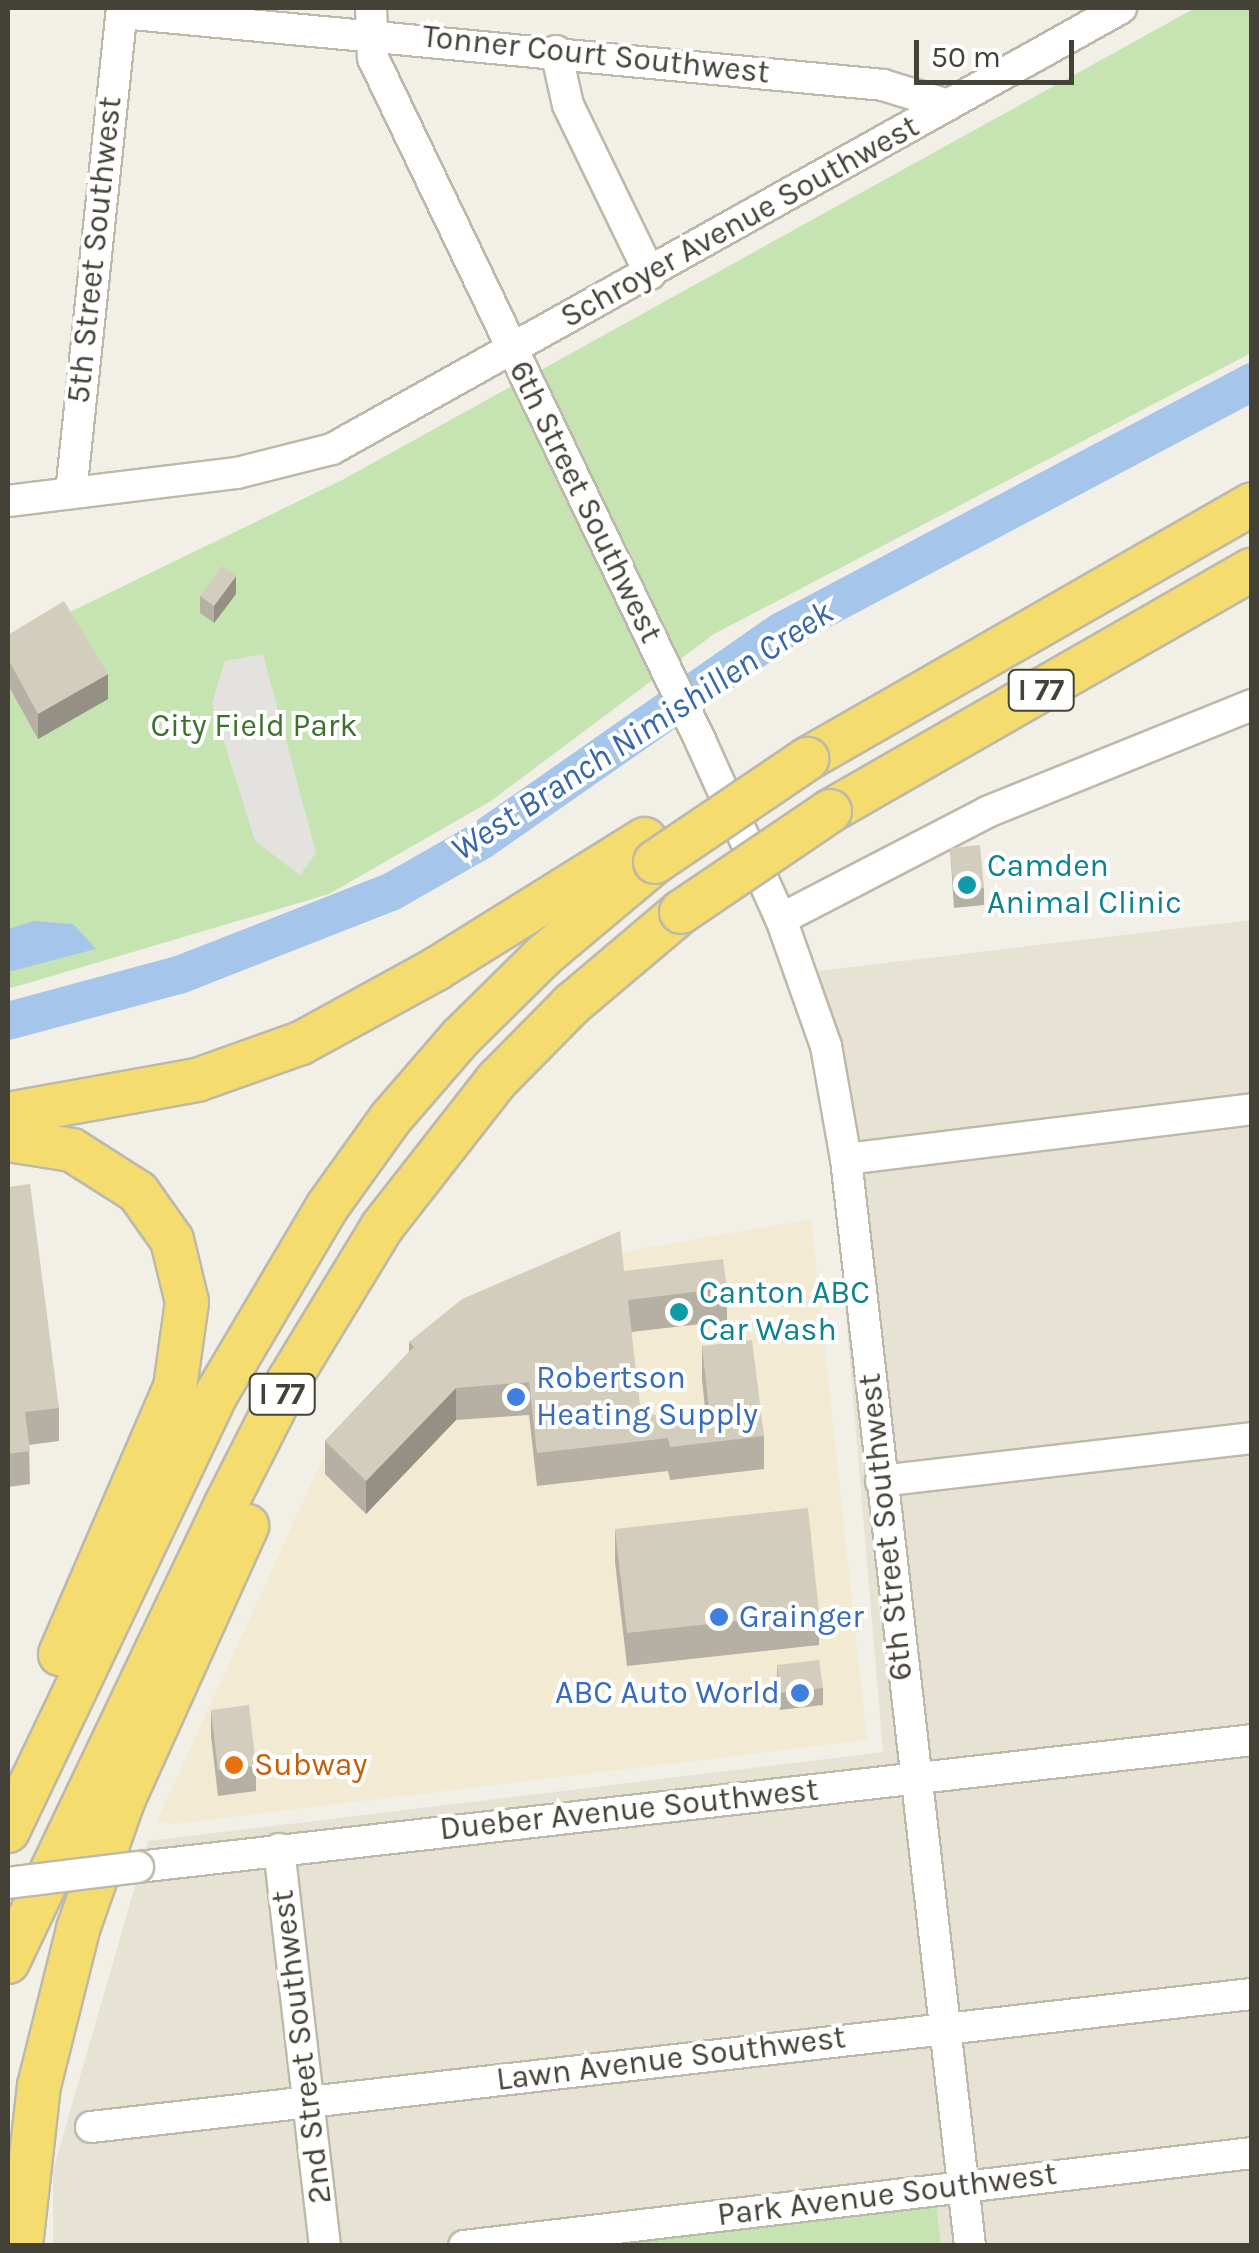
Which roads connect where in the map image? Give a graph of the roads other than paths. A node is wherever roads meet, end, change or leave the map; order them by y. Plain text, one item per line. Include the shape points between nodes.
1 (1121, 8) edge
2 (122, 10) edge
3 (370, 20) edge
4 (556, 52) junction
5 (948, 105) junction
6 (650, 274) junction
7 (512, 350) junction
8 (71, 493) junction
9 (8, 501) edge
10 (1252, 504) edge
11 (1252, 569) edge
12 (1252, 705) edge
13 (650, 850) junction
14 (781, 919) junction
15 (1252, 1110) edge
16 (8, 1114) edge
17 (8, 1140) edge
18 (846, 1159) junction
19 (354, 1271) junction
20 (1252, 1438) edge
21 (881, 1481) junction
22 (1252, 1740) edge
23 (8, 1772) edge
24 (912, 1778) junction
25 (8, 1832) edge
26 (279, 1850) junction
27 (8, 1882) edge
28 (8, 1962) edge
29 (1252, 1994) edge
30 (943, 2026) junction
31 (309, 2103) junction
32 (91, 2126) dead end
33 (1252, 2153) edge
34 (963, 2187) junction
35 (21, 2246) edge
36 (325, 2246) edge
37 (464, 2246) edge
38 (970, 2246) edge

1 - 5 street, Schroyer Avenue Southwest
2 - 3 street, Tonner Court Southwest
2 - 8 street, 5th Street Southwest
3 - 4 street, Tonner Court Southwest
3 - 7 street, 6th Street Southwest via 373,58
4 - 5 street, Tonner Court Southwest via 883,85
4 - 6 street via 568,105
5 - 6 street, Schroyer Avenue Southwest
6 - 7 street, Schroyer Avenue Southwest
7 - 8 street, Schroyer Avenue Southwest via 299,462
7 - 14 street, 6th Street Southwest
8 - 9 street, Schroyer Avenue Southwest
10 - 13 highway, I 77, bridge via 802,748
11 - 19 highway, I 77, bridge via 830,811 681,912 572,1004 497,1080 414,1182
12 - 14 street via 987,812
13 - 16 highway via 301,1043 196,1080
13 - 25 highway, I 77 via 461,1038 390,1119 317,1222 217,1393
14 - 18 street, 6th Street Southwest via 826,1046
15 - 18 street
17 - 23 highway via 82,1154 138,1192 172,1240 187,1329 162,1422
18 - 21 street, 6th Street Southwest
19 - 28 highway, I 77 via 226,1504
19 - 35 highway via 316,1381 123,1801 78,1928 39,2086
20 - 21 street
21 - 24 street, 6th Street Southwest
22 - 24 street, Dueber Avenue Southwest
24 - 26 street, Dueber Avenue Southwest
24 - 30 street, 6th Street Southwest
26 - 27 street, Dueber Avenue Southwest, bridge
26 - 31 street, 2nd Street Southwest
29 - 30 street, Lawn Avenue Southwest
30 - 31 street, Lawn Avenue Southwest
30 - 34 street, 6th Street Southwest
31 - 32 street, Lawn Avenue Southwest
31 - 36 street, 2nd Street Southwest
33 - 34 street, Park Avenue Southwest
34 - 37 street, Park Avenue Southwest
34 - 38 street, 6th Street Southwest

